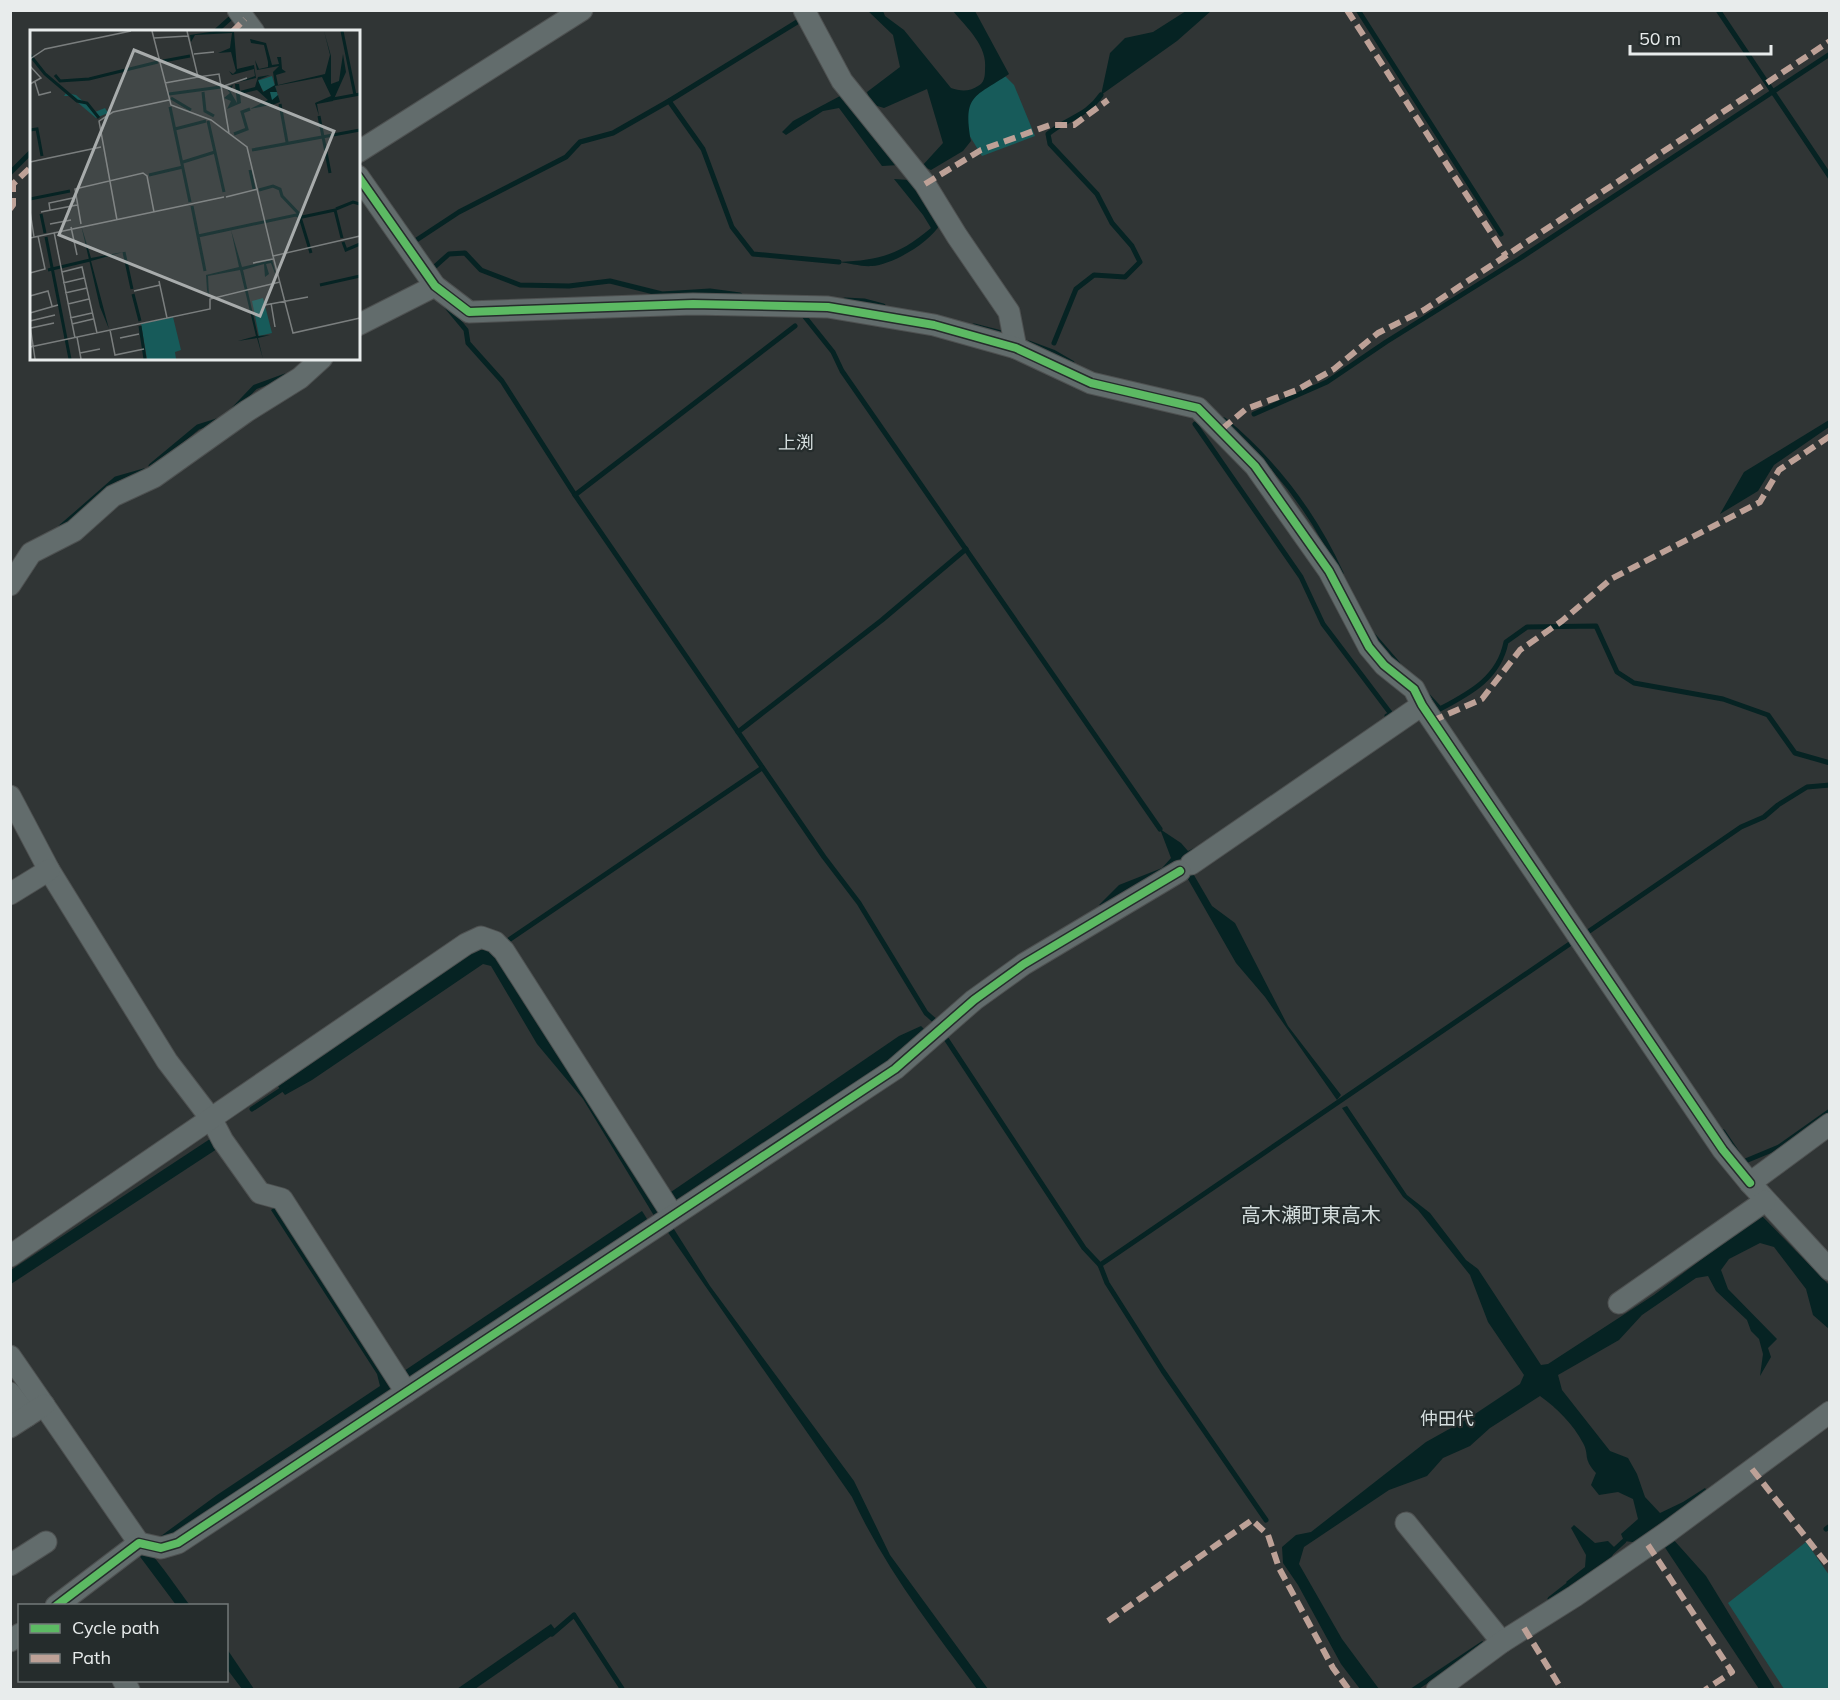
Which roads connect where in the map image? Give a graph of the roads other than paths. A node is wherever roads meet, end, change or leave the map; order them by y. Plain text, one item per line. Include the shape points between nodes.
1 (582, 10) edge
2 (806, 15) edge
3 (360, 151) edge
4 (360, 179) edge
5 (430, 278) junction
6 (360, 324) edge
7 (1014, 338) junction
8 (320, 360) edge
9 (10, 585) edge
10 (1422, 705) junction
11 (10, 796) edge
12 (49, 870) junction
13 (10, 894) edge
14 (1830, 1124) edge
15 (218, 1131) junction
16 (1750, 1183) junction
17 (1765, 1201) junction
18 (666, 1219) junction
19 (10, 1256) edge
20 (1830, 1270) edge
21 (1619, 1303) dead end
22 (10, 1356) edge
23 (406, 1392) junction
24 (10, 1393) edge
25 (1830, 1412) edge
26 (27, 1416) edge
27 (1406, 1523) dead end
28 (46, 1542) dead end
29 (133, 1546) junction
30 (10, 1565) edge
31 (63, 1603) edge
32 (1498, 1636) junction
33 (1437, 1689) edge

1 - 3 street
2 - 7 street via 842,81 921,179 1009,312
4 - 5 street
5 - 6 street
5 - 7 street via 469,312 693,304 828,307
7 - 10 street via 1090,383 1198,408 1255,466 1329,571 1369,647 1414,689
8 - 9 street via 300,378 154,477 113,496 74,531 31,553
10 - 16 street via 1723,1150
10 - 18 street via 1185,867 1024,964 974,1000 895,1069
11 - 12 street
12 - 13 street
12 - 15 street via 167,1061
14 - 16 street
15 - 18 street via 466,944 481,937 500,946
15 - 19 street
15 - 23 street via 260,1193 282,1199
16 - 17 street
17 - 20 street
17 - 21 street
18 - 23 street
22 - 26 street
23 - 29 street via 178,1543 161,1548
24 - 26 street
25 - 32 street via 1575,1596
26 - 29 street
27 - 32 street
28 - 30 street
29 - 31 street
32 - 33 street

